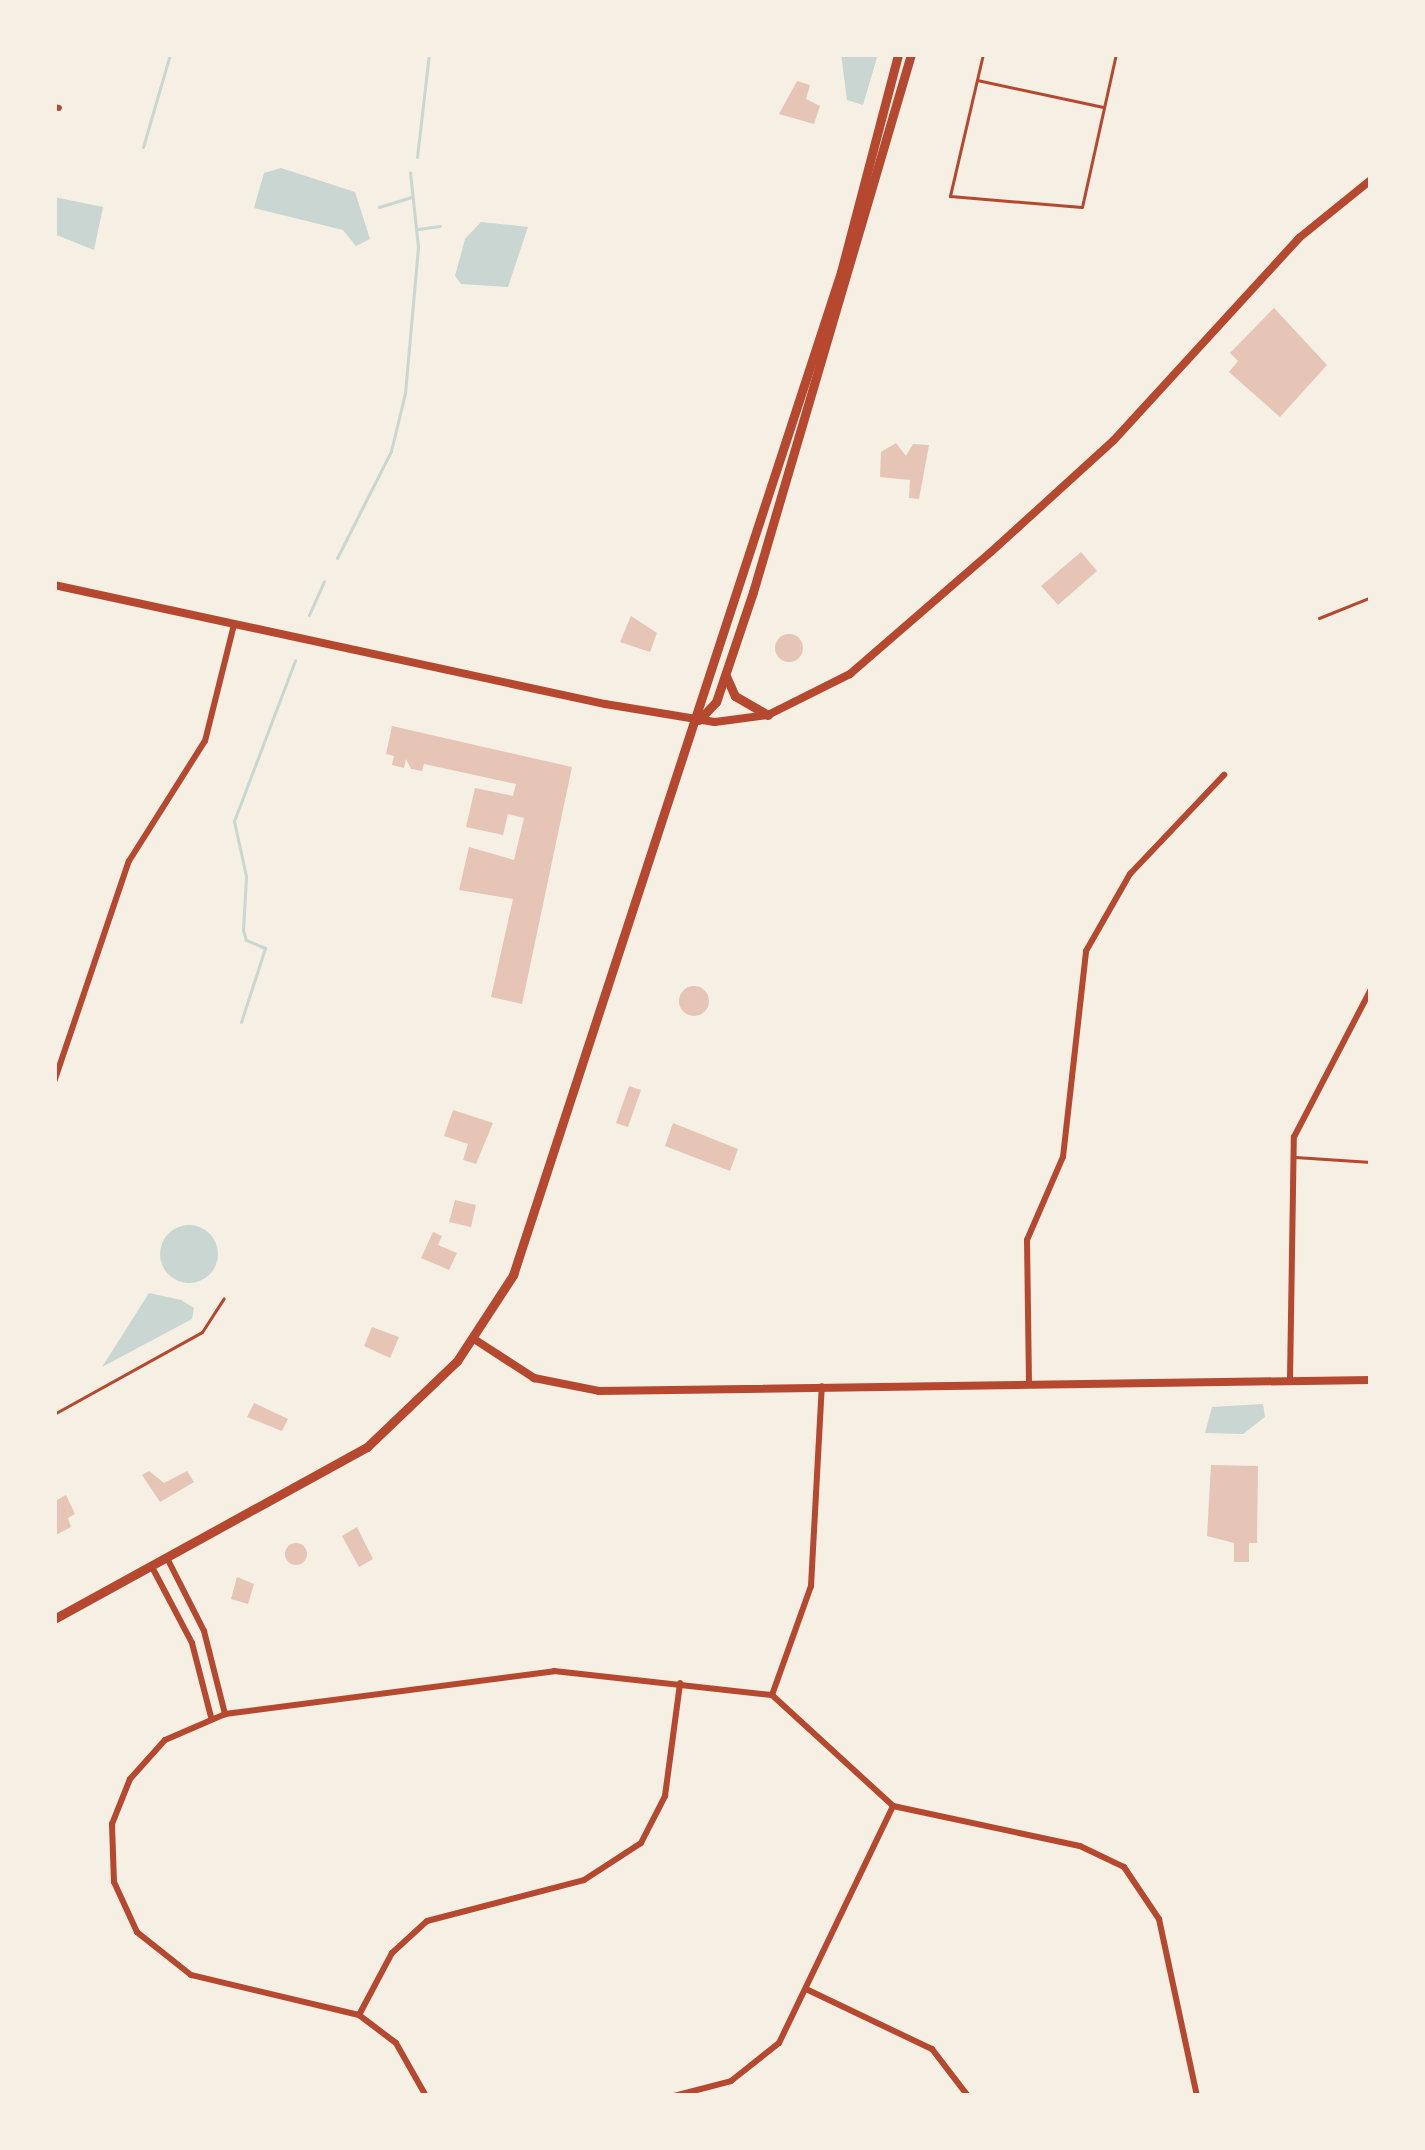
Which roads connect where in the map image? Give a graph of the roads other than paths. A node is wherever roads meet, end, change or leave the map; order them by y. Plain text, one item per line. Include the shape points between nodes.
1 (898, 54) edge
2 (911, 54) edge
3 (983, 54) edge
4 (1116, 54) edge
5 (977, 80) junction
6 (1105, 107) junction
7 (1371, 180) edge
8 (54, 585) edge
9 (1371, 598) edge
10 (1319, 618) dead end
11 (234, 625) junction
12 (726, 675) junction
13 (768, 715) junction
14 (699, 720) junction
15 (1224, 775) dead end
16 (1371, 989) edge
17 (54, 1082) edge
18 (1291, 1156) junction
19 (1371, 1162) edge
20 (224, 1298) dead end
21 (474, 1339) junction
22 (1290, 1380) junction
23 (1371, 1380) edge
24 (1029, 1383) junction
25 (822, 1386) junction
26 (54, 1414) edge
27 (167, 1558) junction
28 (152, 1567) junction
29 (58, 1615) edge
30 (680, 1683) junction
31 (772, 1695) junction
32 (225, 1714) junction
33 (211, 1718) junction
34 (893, 1806) junction
35 (806, 1989) junction
36 (359, 2015) junction
37 (426, 2096) edge
38 (674, 2096) edge
39 (968, 2096) edge
40 (1196, 2096) edge

1 - 14 main road via 848,249
2 - 12 main road via 860,249
3 - 5 lane
4 - 6 lane
5 - 6 lane
5 - 6 lane via 949,190 956,200 1082,207
7 - 13 main road via 1299,238 1114,440 991,552 850,674
8 - 11 main road
9 - 10 lane
11 - 14 main road
11 - 17 street via 205,741 129,861
12 - 13 main road via 735,696
12 - 14 main road
13 - 14 main road
14 - 21 main road via 532,1227
15 - 24 street via 1120,886 1086,951 1063,1157 1027,1240
16 - 18 street via 1314,1087
18 - 19 lane
18 - 22 street
20 - 26 lane via 202,1332
21 - 25 main road via 518,1370 578,1390
21 - 27 main road via 367,1447
22 - 23 main road
22 - 24 main road
24 - 25 main road
25 - 31 street via 811,1586
27 - 28 main road
27 - 32 street via 204,1631
28 - 29 main road
28 - 33 street via 192,1643
30 - 31 street
30 - 32 street via 554,1671
30 - 36 street via 665,1796 641,1844 584,1880 427,1921 392,1953
31 - 34 street
32 - 33 street
33 - 36 street via 165,1740 122,1792 110,1851 124,1911 149,1946 191,1975
34 - 35 street
34 - 40 street via 1095,1850 1136,1878 1159,1919
35 - 38 street via 757,2066
35 - 39 street via 932,2049
36 - 37 street via 396,2044

